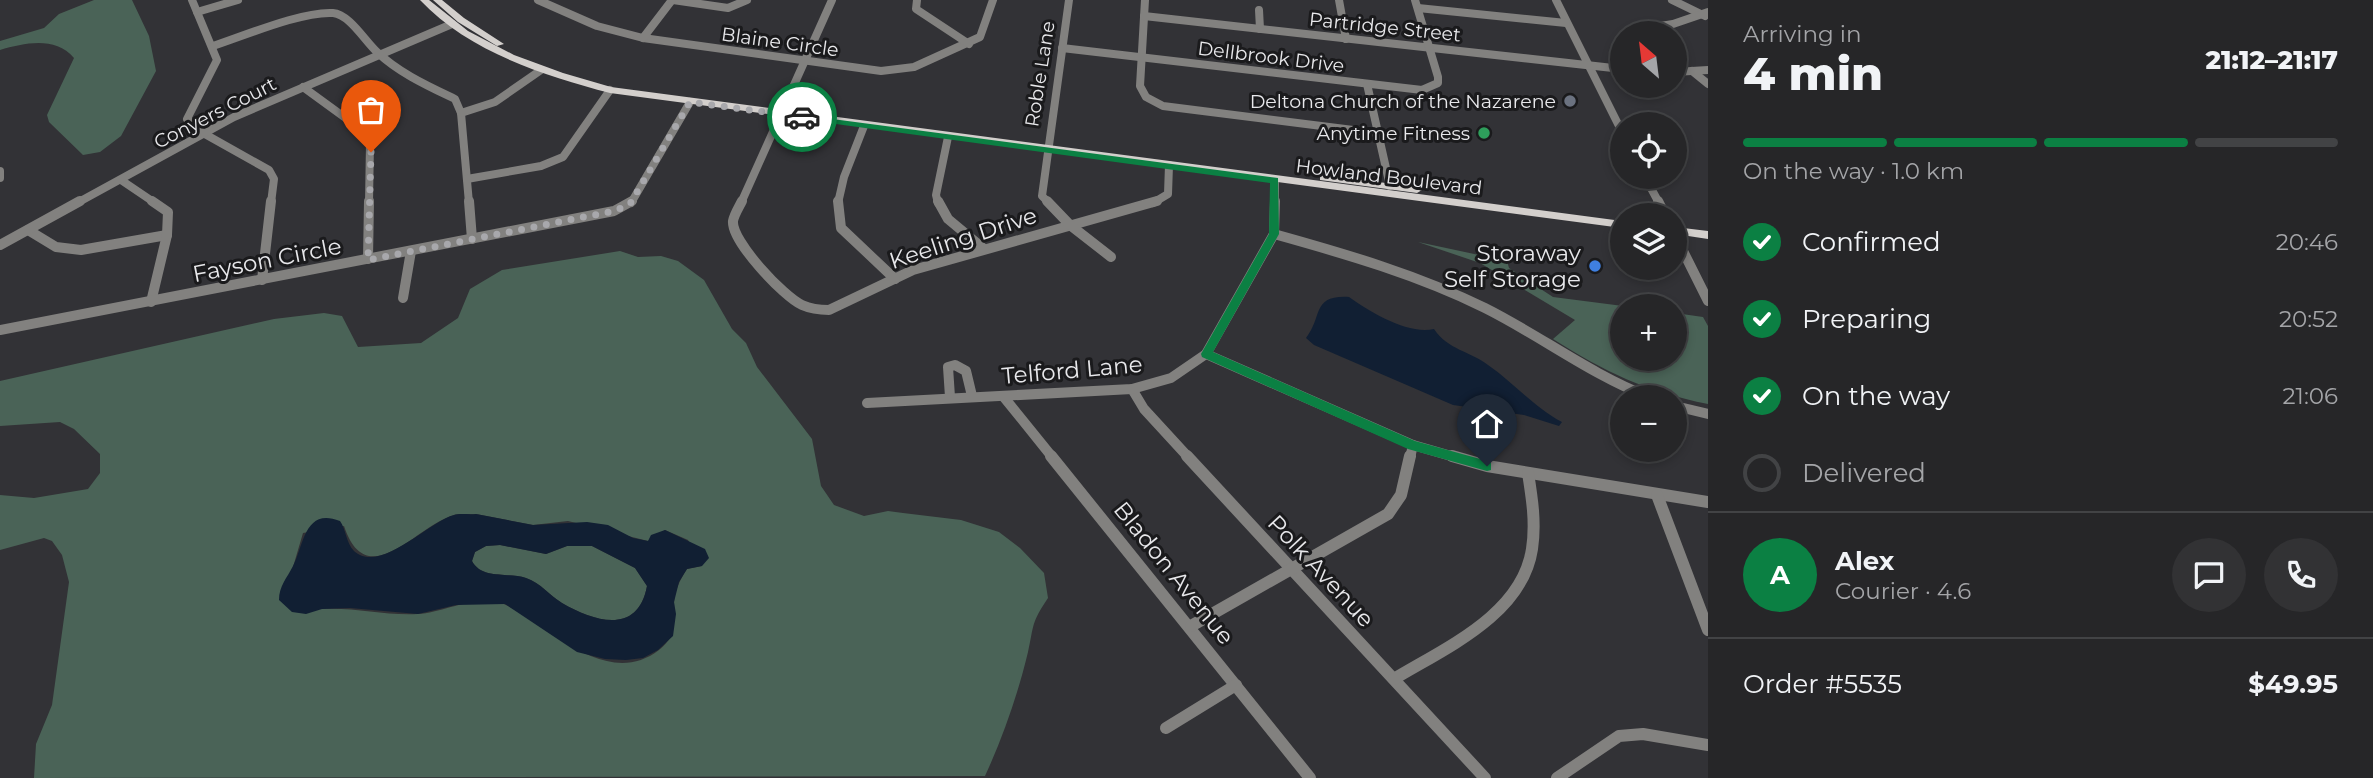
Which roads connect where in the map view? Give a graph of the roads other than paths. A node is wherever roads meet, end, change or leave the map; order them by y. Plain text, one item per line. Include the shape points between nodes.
1 (192, 0) edge
2 (238, 0) edge
3 (424, 0) edge
4 (438, 0) edge
5 (538, 0) edge
6 (672, 0) edge
7 (747, 0) edge
8 (832, 0) edge
9 (917, 0) edge
10 (993, 0) edge
11 (1069, 0) edge
12 (1145, 0) edge
13 (1339, 0) edge
14 (1556, 0) edge
15 (1672, 0) edge
16 (1416, 4) edge
17 (1259, 10) dead end
18 (197, 12) junction
19 (1706, 15) edge
20 (1144, 16) junction
21 (1684, 21) edge
22 (1566, 23) junction
23 (452, 24) junction
24 (1260, 29) junction
25 (643, 38) junction
26 (1346, 39) junction
27 (969, 44) junction
28 (213, 47) junction
29 (1062, 48) junction
30 (1429, 48) junction
31 (379, 54) junction
32 (1142, 58) junction
33 (803, 61) junction
34 (1589, 66) junction
35 (1610, 68) edge
36 (541, 70) junction
37 (1708, 70) edge
38 (1687, 71) edge
39 (1692, 71) junction
40 (1367, 84) junction
41 (1708, 84) edge
42 (593, 86) joint
43 (303, 87) junction
44 (610, 87) junction
45 (690, 102) junction
46 (781, 110) junction
47 (1612, 112) edge
48 (461, 113) junction
49 (864, 126) junction
50 (203, 133) junction
51 (1377, 133) junction
52 (948, 137) junction
53 (1047, 146) junction
54 (1169, 165) junction
55 (0, 171) edge
56 (0, 178) edge
57 (467, 179) junction
58 (121, 180) junction
59 (1275, 180) junction
60 (1390, 186) junction
61 (1371, 193) junction
62 (1610, 216) edge
63 (1610, 223) edge
64 (1070, 225) junction
65 (1687, 226) edge
66 (1708, 229) edge
67 (28, 230) junction
68 (1274, 234) junction
69 (1687, 234) edge
70 (167, 235) junction
71 (1708, 235) edge
72 (472, 239) junction
73 (0, 245) edge
74 (984, 249) junction
75 (411, 251) junction
76 (1111, 257) dead end
77 (1687, 258) edge
78 (368, 260) junction
79 (895, 279) junction
80 (262, 280) junction
81 (404, 298) dead end
82 (1708, 301) edge
83 (151, 302) junction
84 (0, 330) edge
85 (1206, 354) junction
86 (1620, 385) edge
87 (1132, 389) junction
88 (972, 396) junction
89 (1003, 396) junction
90 (950, 397) junction
91 (867, 403) dead end
92 (1687, 409) edge
93 (1708, 414) edge
94 (1413, 446) junction
95 (1528, 473) junction
96 (1657, 495) junction
97 (1708, 502) edge
98 (1292, 571) junction
99 (1191, 626) junction
100 (1708, 630) edge
101 (1394, 679) junction
102 (1236, 685) junction
103 (1166, 728) dead end
104 (1708, 746) edge
105 (1310, 778) edge
106 (1485, 778) edge
107 (1557, 778) edge

1 - 18 street
2 - 18 street
3 - 23 main road, Howland Boulevard
4 - 44 main road, Howland Boulevard via 501,45
5 - 25 street, Blaine Circle via 597,26
6 - 7 street via 728,8
6 - 25 street
8 - 33 street, Keeling Drive
9 - 27 street via 916,9
10 - 27 street via 985,29
11 - 29 street, Roble Lane
12 - 20 street
13 - 26 street
14 - 22 street
15 - 19 street
16 - 22 street
16 - 30 street
17 - 24 street
18 - 28 street
19 - 21 street
20 - 24 street, Partridge Street
20 - 32 street
22 - 34 street
23 - 31 street, Conyers Court
23 - 36 main road, Howland Boulevard via 479,42
24 - 26 street, Partridge Street
25 - 33 street, Blaine Circle
26 - 30 street, Partridge Street
27 - 33 street, Blaine Circle via 898,71
28 - 31 street via 312,15 335,13
28 - 50 street via 217,60 187,119
29 - 32 street, Dellbrook Drive
29 - 53 street, Roble Lane
30 - 34 street, Partridge Street
30 - 40 street, Dellbrook Drive via 1438,77 1432,88
31 - 43 street, Conyers Court
31 - 48 street via 455,99
32 - 40 street, Dellbrook Drive
32 - 51 street via 1143,95 1163,106
33 - 46 street, Keeling Drive
34 - 35 street, Partridge Street
34 - 47 street
36 - 42 main road, Howland Boulevard
36 - 48 street via 495,102
37 - 39 street
38 - 39 street
39 - 41 street
40 - 51 street
42 - 44 main road, Howland Boulevard
43 - 50 street, Conyers Court
43 - 78 street via 362,130 370,143
44 - 45 main road, Howland Boulevard
44 - 46 main road, Howland Boulevard via 632,86
44 - 57 street via 563,157 541,166
45 - 46 main road, Howland Boulevard
45 - 72 street, Fayson Circle via 630,204
46 - 49 main road, Howland Boulevard
46 - 53 main road, Howland Boulevard
46 - 79 street, Keeling Drive via 736,209 735,232 742,243 788,296 808,310 828,310
48 - 57 street
49 - 52 main road, Howland Boulevard
49 - 79 street via 838,201 837,217 841,228
50 - 58 street, Conyers Court
50 - 80 street via 269,170 274,179
51 - 60 street
52 - 53 main road, Howland Boulevard
52 - 74 street via 937,205
53 - 54 main road, Howland Boulevard
53 - 60 main road, Howland Boulevard
53 - 64 street, Roble Lane via 1042,195
54 - 59 main road, Howland Boulevard
54 - 64 street, Keeling Drive via 1170,188 1164,197
55 - 56 street
57 - 72 street
58 - 67 street, Conyers Court
58 - 70 street via 168,212
59 - 61 main road, Howland Boulevard
59 - 68 street, Telford Lane
60 - 61 main road
60 - 62 main road, Howland Boulevard
61 - 63 main road, Howland Boulevard
64 - 74 street, Keeling Drive
64 - 76 street, Roble Lane
65 - 66 main road
67 - 70 street via 68,250
67 - 73 street, Conyers Court
68 - 85 street, Telford Lane
68 - 86 street via 1375,262 1467,299
69 - 71 main road
70 - 83 street
72 - 75 street, Fayson Circle
74 - 79 street, Keeling Drive
75 - 78 street, Fayson Circle
75 - 81 street
77 - 82 street
78 - 80 street, Fayson Circle
80 - 83 street, Fayson Circle
83 - 84 street, Fayson Circle
85 - 87 street, Telford Lane via 1171,378
85 - 94 street
87 - 89 street, Telford Lane
87 - 98 street, Polk Avenue via 1144,409
88 - 89 street, Telford Lane
88 - 90 street, Telford Lane
88 - 90 street via 966,371 955,365 948,368
89 - 99 street, Bladon Avenue
90 - 91 street, Telford Lane
92 - 93 street
94 - 95 street
94 - 98 street via 1401,495 1388,514
95 - 96 street
95 - 101 street via 1536,511 1533,550 1523,582 1499,612
96 - 97 street
96 - 100 street
98 - 99 street
98 - 101 street, Polk Avenue
99 - 102 street, Bladon Avenue
101 - 106 street, Polk Avenue
102 - 103 street
102 - 105 street, Bladon Avenue
104 - 107 street via 1643,734 1619,736

